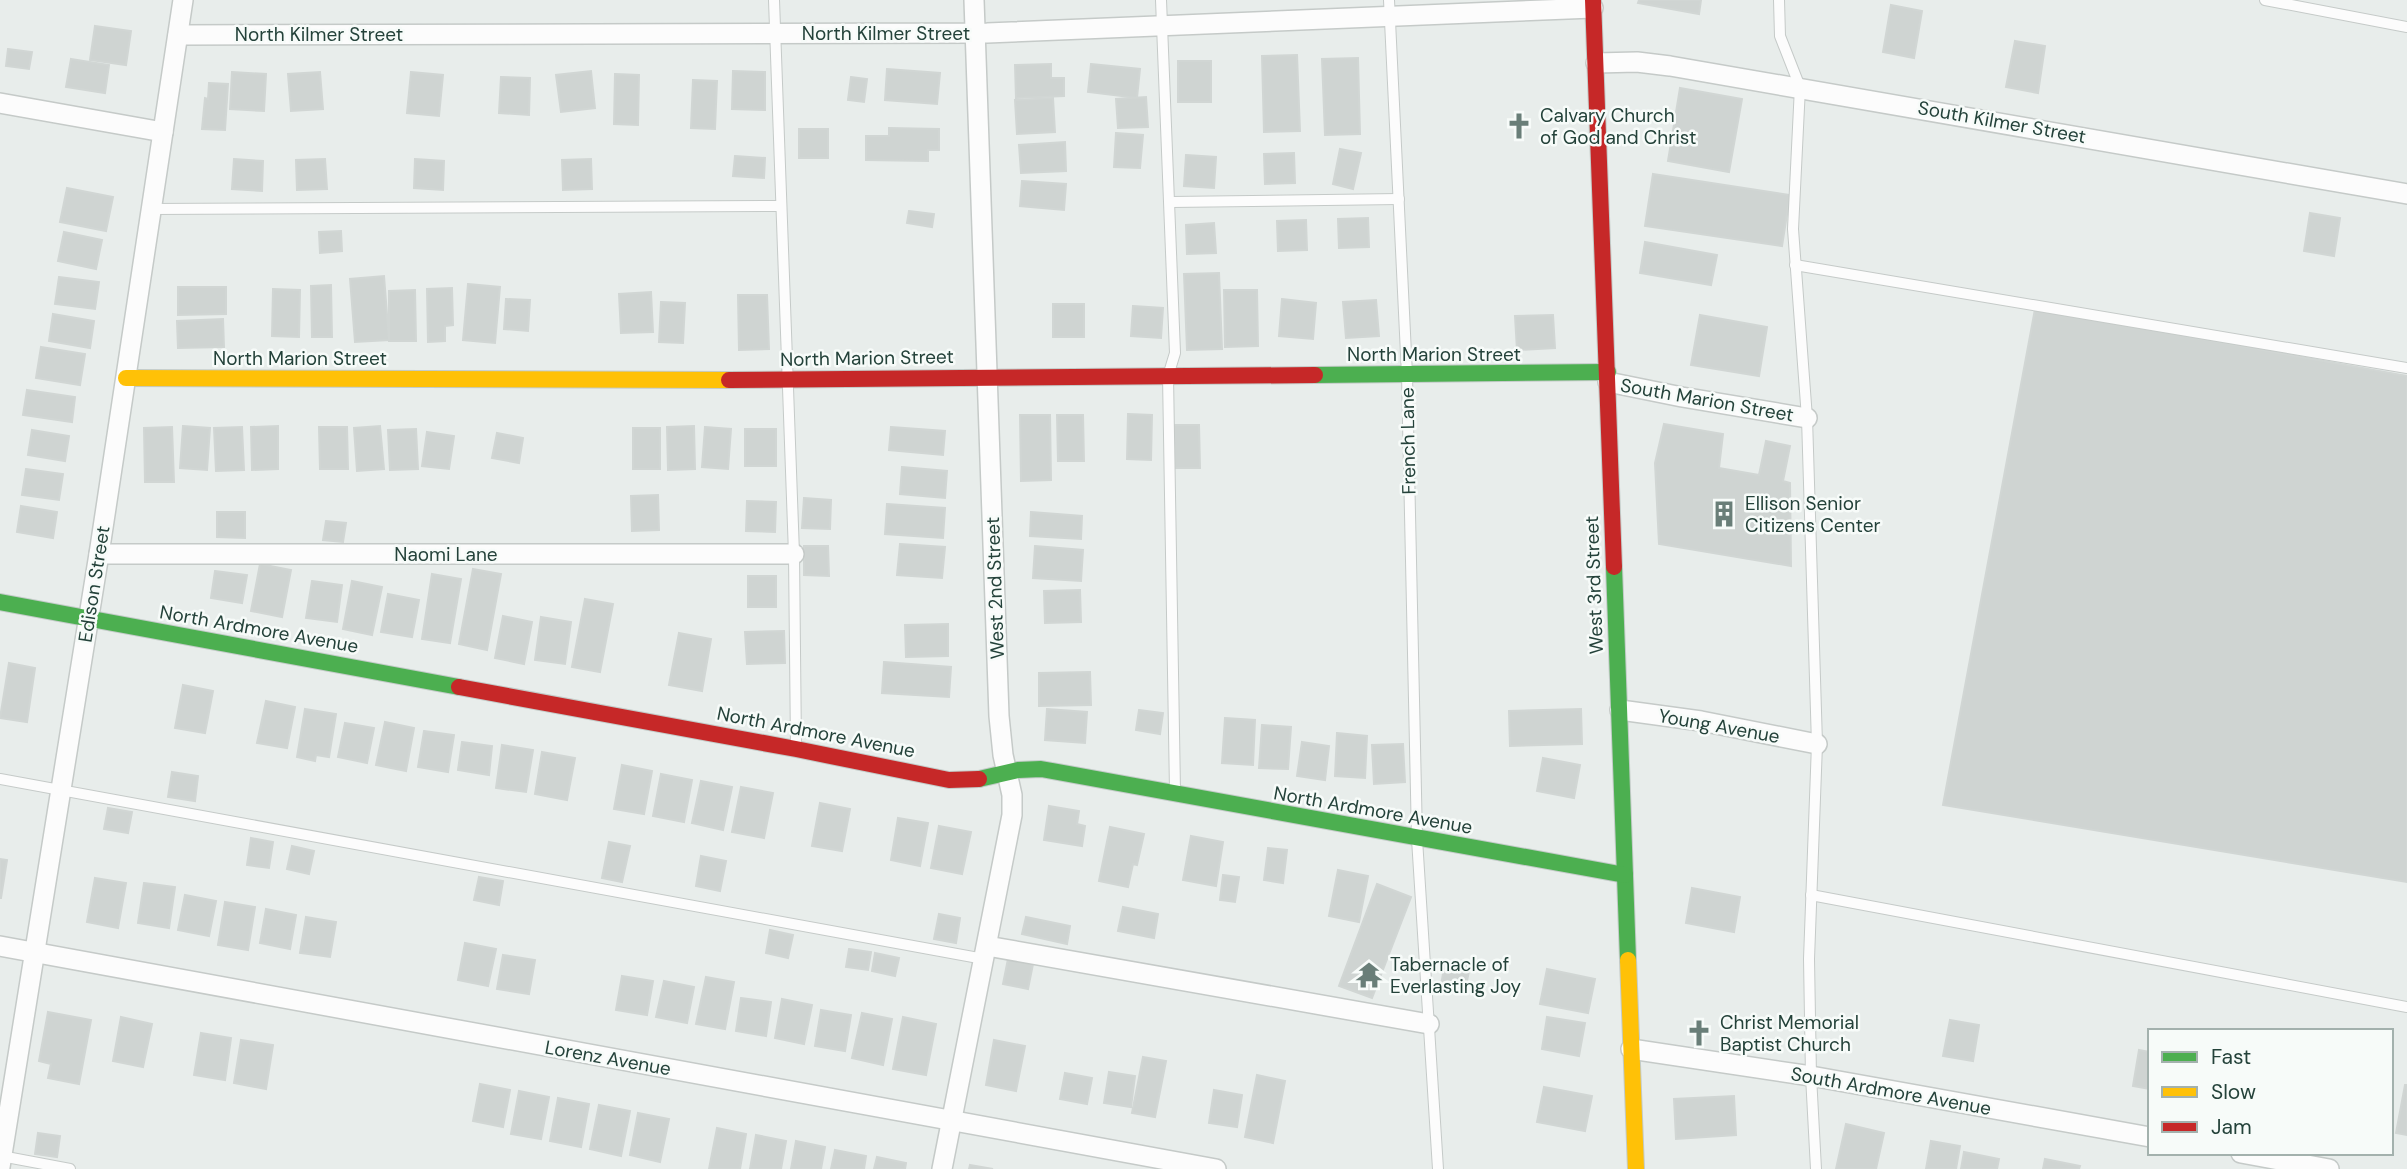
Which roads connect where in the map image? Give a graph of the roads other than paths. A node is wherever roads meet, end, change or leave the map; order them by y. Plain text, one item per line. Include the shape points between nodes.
1 (183, 0) edge
2 (774, 0) edge
3 (974, 0) edge
4 (1161, 0) edge
5 (1779, 0) edge
6 (2265, 0) edge
7 (1593, 4) edge
8 (1389, 8) edge
9 (1162, 25) junction
10 (2407, 27) edge
11 (975, 33) junction
12 (776, 34) junction
13 (178, 35) junction
14 (1595, 63) junction
15 (1800, 87) junction
16 (0, 103) edge
17 (163, 132) junction
18 (2407, 194) edge
19 (1399, 199) junction
20 (1171, 202) junction
21 (780, 206) junction
22 (151, 209) junction
23 (1796, 265) junction
24 (2407, 368) edge
25 (1407, 375) junction
26 (1168, 376) junction
27 (987, 377) junction
28 (1608, 377) junction
29 (126, 378) junction
30 (788, 380) junction
31 (1807, 418) junction
32 (99, 554) junction
33 (794, 554) junction
34 (0, 602) edge
35 (88, 619) junction
36 (1620, 710) junction
37 (1817, 744) junction
38 (796, 750) junction
39 (1007, 773) junction
40 (0, 779) edge
41 (61, 790) junction
42 (1175, 795) junction
43 (1417, 839) junction
44 (1625, 876) junction
45 (1811, 895) junction
46 (0, 946) edge
47 (986, 952) junction
48 (35, 953) junction
49 (2407, 1007) edge
50 (1429, 1024) junction
51 (1631, 1049) junction
52 (1811, 1076) junction
53 (951, 1121) junction
54 (2148, 1137) edge
55 (2252, 1155) edge
56 (1, 1160) edge
57 (71, 1169) edge
58 (942, 1169) edge
59 (1216, 1169) edge
60 (1438, 1169) edge
61 (1636, 1169) edge
62 (1816, 1169) edge
63 (2329, 1169) edge

1 - 13 street, Edison Street
2 - 12 lane
3 - 11 street, West 2nd Street
4 - 9 lane
5 - 15 lane via 1780,36
6 - 10 lane
7 - 8 street, North Kilmer Street via 1508,13
7 - 14 street, West 3rd Street
8 - 9 street, North Kilmer Street
8 - 19 lane, French Lane
9 - 11 street, North Kilmer Street
9 - 20 lane
11 - 12 street, North Kilmer Street
11 - 27 street, West 2nd Street
12 - 13 street, North Kilmer Street
12 - 21 lane
13 - 17 street, Edison Street
14 - 15 street, South Kilmer Street via 1637,62
14 - 28 street, West 3rd Street
15 - 18 street, South Kilmer Street
15 - 23 lane via 1793,229
16 - 17 street
17 - 22 street, Edison Street
19 - 20 lane
19 - 25 lane, French Lane
20 - 26 lane via 1175,353
21 - 22 lane
21 - 30 lane
22 - 29 street, Edison Street
23 - 24 lane
23 - 31 lane
25 - 26 street, North Marion Street
25 - 28 street, North Marion Street
25 - 43 lane, French Lane
26 - 27 street, North Marion Street
26 - 42 lane
27 - 30 street, North Marion Street
27 - 39 street, West 2nd Street via 999,716
28 - 31 street, South Marion Street via 1682,397
28 - 36 street, West 3rd Street
29 - 30 street, North Marion Street
29 - 32 street, Edison Street
30 - 33 lane
31 - 37 lane
32 - 33 street, Naomi Lane
32 - 35 street, Edison Street
33 - 38 lane
34 - 35 street, North Ardmore Avenue
35 - 38 street, North Ardmore Avenue
35 - 41 street, Edison Street
36 - 37 street, Young Avenue
36 - 44 street, West 3rd Street
37 - 45 lane
38 - 39 street, North Ardmore Avenue via 949,780
39 - 42 street, North Ardmore Avenue via 1041,769
39 - 47 street, West 2nd Street via 1012,815
40 - 41 lane
41 - 47 lane
41 - 48 street, Edison Street
42 - 43 street, North Ardmore Avenue
43 - 44 street, North Ardmore Avenue
43 - 50 lane, French Lane
44 - 51 street, West 3rd Street
45 - 49 lane
45 - 52 lane
46 - 48 street, Lorenz Avenue
47 - 50 street
47 - 53 street, West 2nd Street
48 - 53 street, Lorenz Avenue
48 - 56 street, Edison Street
50 - 60 lane, French Lane
51 - 52 street, South Ardmore Avenue
51 - 61 street, West 3rd Street
52 - 54 street, South Ardmore Avenue
52 - 62 lane
53 - 58 street, West 2nd Street
53 - 59 street, Lorenz Avenue
55 - 63 street
56 - 57 lane

